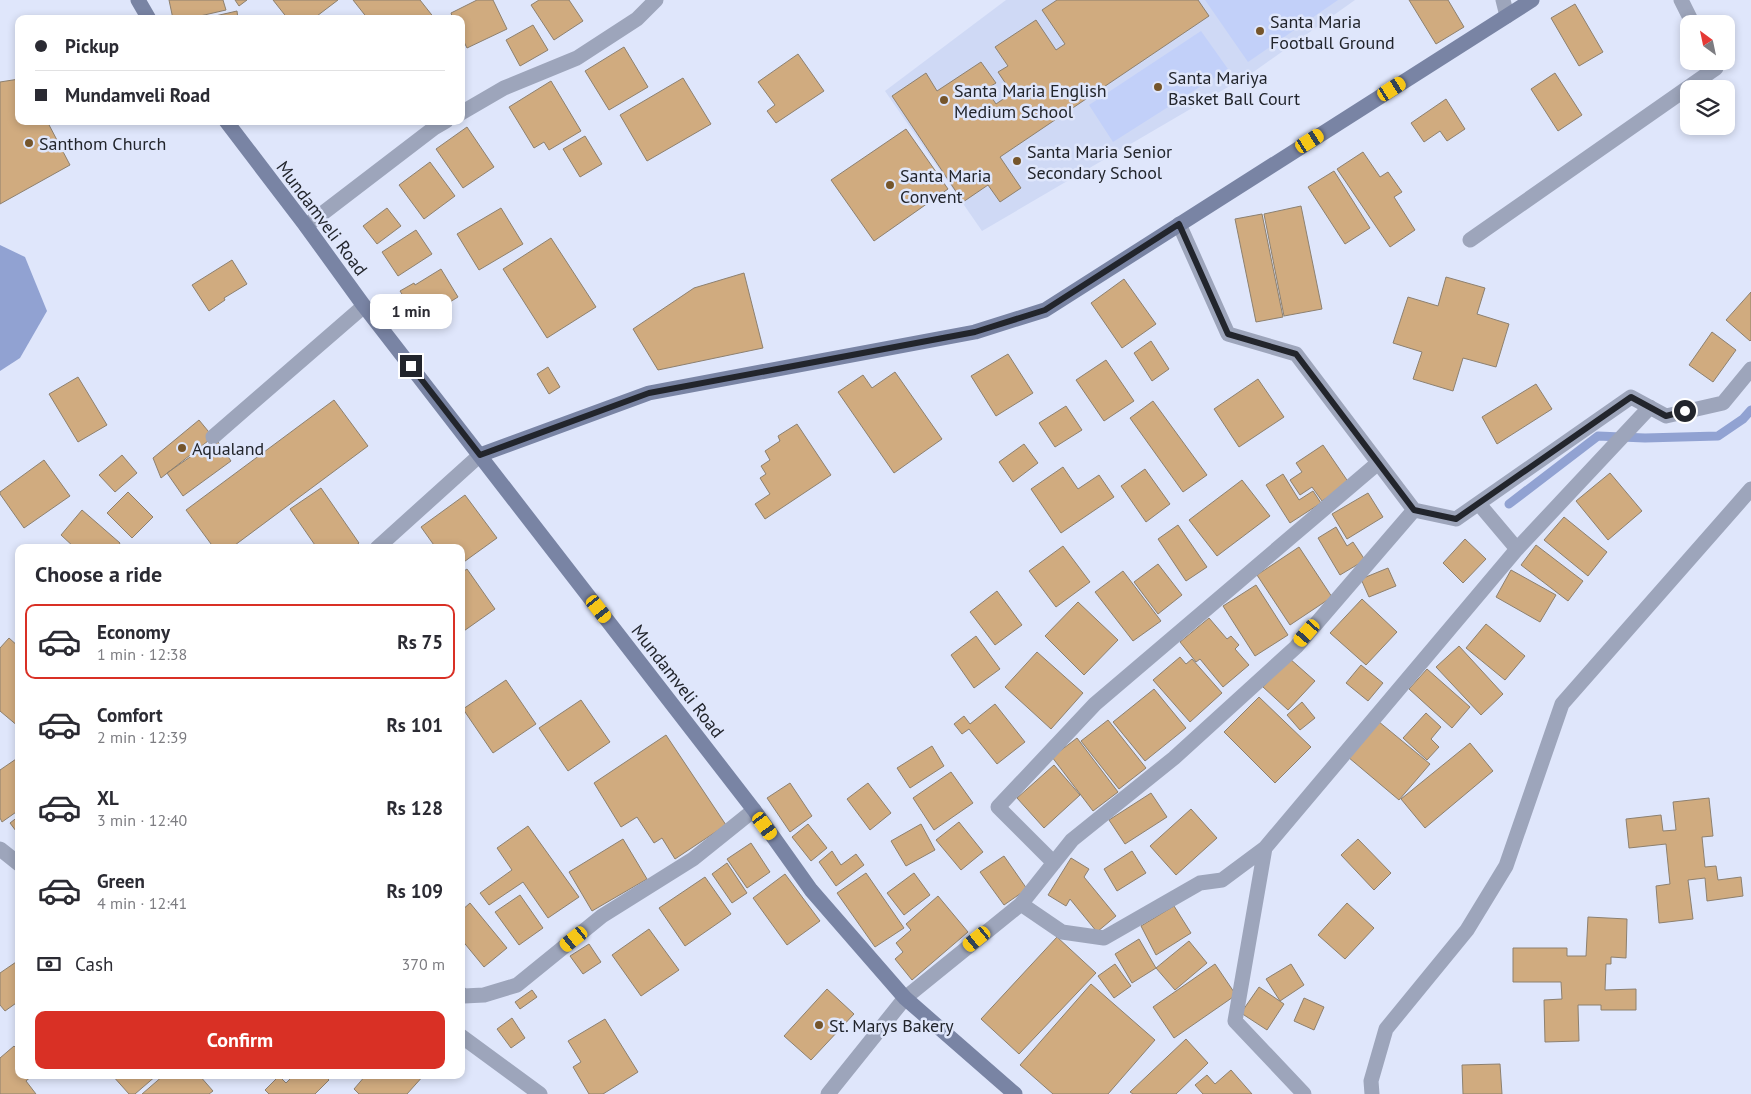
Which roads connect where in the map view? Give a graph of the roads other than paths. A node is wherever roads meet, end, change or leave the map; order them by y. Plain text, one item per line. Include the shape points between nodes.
1 (138, 0) edge
2 (656, 0) edge
3 (1503, 0) edge
4 (1532, 0) edge
5 (1680, 0) edge
6 (147, 15) edge
7 (1688, 15) edge
8 (1507, 16) junction
9 (1713, 70) edge
10 (465, 111) edge
11 (229, 125) edge
12 (439, 125) edge
13 (1179, 224) junction
14 (306, 226) junction
15 (1470, 240) dead end
16 (364, 306) junction
17 (1751, 368) edge
18 (1650, 407) junction
19 (213, 437) dead end
20 (480, 455) junction
21 (1378, 463) junction
22 (1751, 489) edge
23 (1479, 504) junction
24 (1414, 510) junction
25 (380, 544) edge
26 (1517, 549) junction
27 (754, 810) junction
28 (1265, 848) junction
29 (0, 849) edge
30 (15, 861) edge
31 (1054, 863) junction
32 (1021, 904) junction
33 (465, 996) edge
34 (905, 998) junction
35 (465, 1039) edge
36 (540, 1094) edge
37 (828, 1094) edge
38 (1015, 1094) edge
39 (1304, 1094) edge
40 (1372, 1094) edge

1 - 6 main road
2 - 10 street via 637,18 577,58 504,88
3 - 8 street
4 - 8 main road
5 - 7 street
8 - 13 main road
9 - 15 street
11 - 14 main road, Mundamveli Road
12 - 14 street
13 - 20 main road via 1045,310 975,332 649,393
13 - 21 street via 1228,334 1296,354
14 - 16 main road, Mundamveli Road
16 - 19 street
16 - 20 main road, Mundamveli Road
17 - 18 street via 1724,403 1666,416
18 - 23 street via 1631,397
18 - 26 street
20 - 25 street
20 - 27 main road, Mundamveli Road
21 - 24 street
21 - 31 street via 1095,704 998,807
22 - 40 street via 1562,704 1506,866 1467,930 1386,1029 1371,1081
23 - 24 street via 1456,519
23 - 26 street
24 - 31 street via 1296,647 1174,758 1072,840
26 - 28 street
27 - 33 street via 693,859 602,916 517,985 484,995
27 - 34 main road, Mundamveli Road via 811,890
28 - 32 street via 1222,880 1200,883 1104,938 1062,932
28 - 39 street via 1234,1021
29 - 30 street
31 - 32 street
32 - 34 street
34 - 37 street
34 - 38 main road, Mundamveli Road
35 - 36 street

